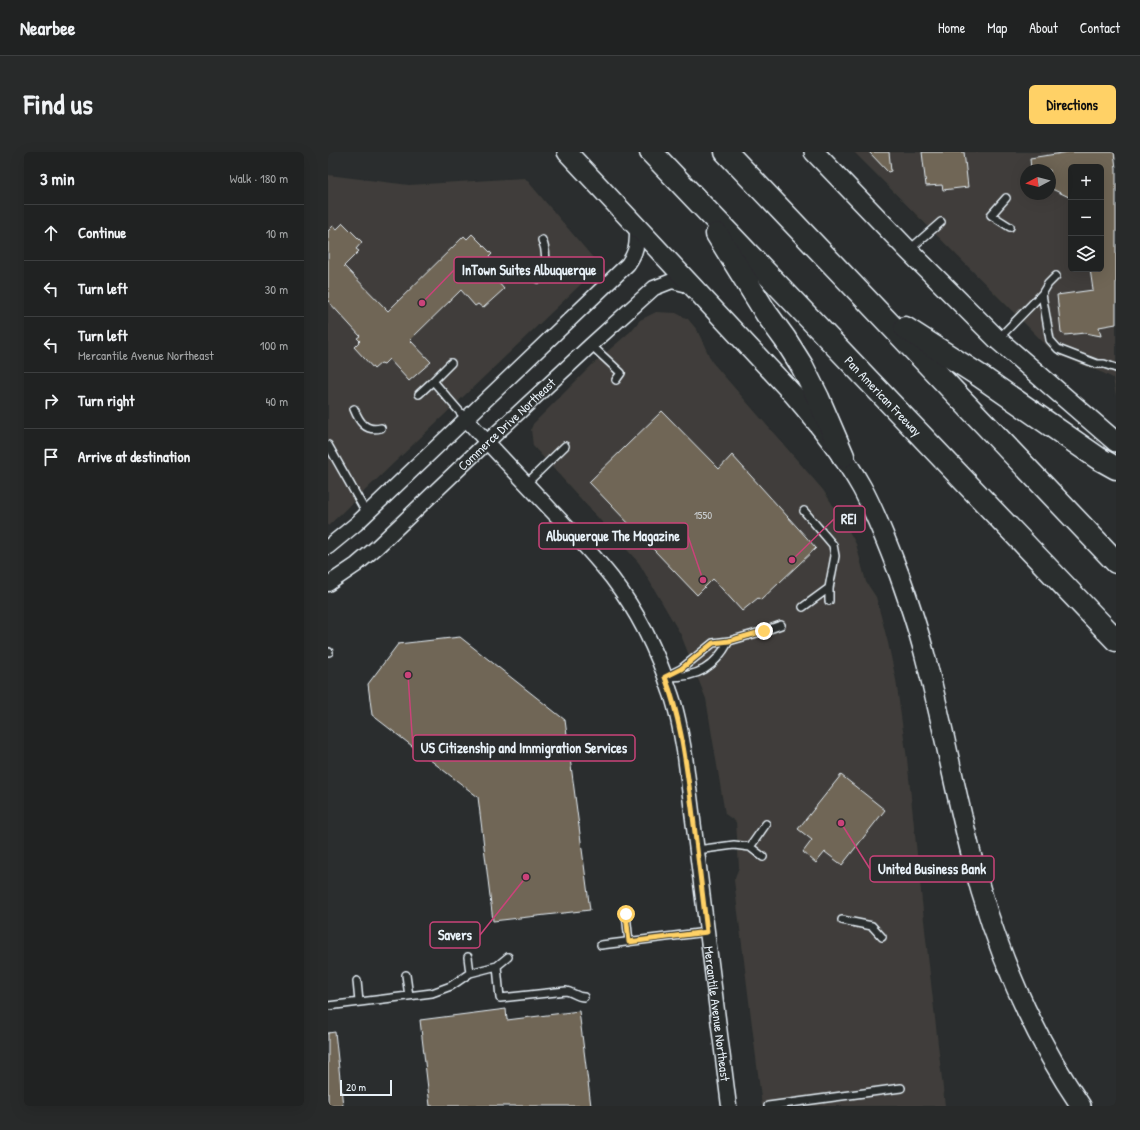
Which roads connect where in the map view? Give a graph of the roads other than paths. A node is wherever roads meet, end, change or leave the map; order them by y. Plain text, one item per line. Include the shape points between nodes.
1 (567, 152) edge
2 (651, 152) edge
3 (726, 152) edge
4 (814, 152) edge
5 (693, 195) junction
6 (1006, 198) dead end
7 (941, 222) dead end
8 (1010, 227) dead end
9 (638, 229) junction
10 (542, 240) dead end
11 (909, 250) junction
12 (1056, 276) dead end
13 (539, 279) dead end
14 (692, 286) junction
15 (1042, 294) junction
16 (877, 310) junction
17 (997, 339) junction
18 (591, 344) junction
19 (451, 363) dead end
20 (1116, 368) edge
21 (616, 380) dead end
22 (433, 381) junction
23 (419, 394) dead end
24 (354, 409) dead end
25 (466, 419) junction
26 (381, 428) dead end
27 (487, 442) junction
28 (1116, 442) edge
29 (328, 445) edge
30 (565, 446) dead end
31 (843, 456) junction
32 (1116, 468) edge
33 (526, 484) junction
34 (804, 511) dead end
35 (367, 514) junction
36 (328, 547) edge
37 (1116, 562) edge
38 (328, 584) edge
39 (828, 588) junction
40 (829, 600) dead end
41 (803, 607) dead end
42 (781, 624) dead end
43 (1116, 640) edge
44 (729, 641) junction
45 (665, 677) junction
46 (766, 824) dead end
47 (750, 847) junction
48 (697, 850) junction
49 (763, 857) dead end
50 (626, 914) dead end
51 (842, 920) dead end
52 (707, 932) junction
53 (882, 937) dead end
54 (629, 942) junction
55 (601, 945) dead end
56 (468, 957) dead end
57 (508, 957) dead end
58 (497, 966) junction
59 (470, 974) junction
60 (406, 975) dead end
61 (357, 981) dead end
62 (409, 996) junction
63 (584, 997) dead end
64 (359, 1002) junction
65 (328, 1006) edge
66 (901, 1088) dead end
67 (784, 1105) edge
68 (729, 1106) edge
69 (768, 1106) edge
70 (1081, 1106) edge

1 - 9 main road
2 - 5 highway, Pan American Freeway
3 - 16 highway
4 - 11 main road
5 - 31 highway via 802,366
5 - 43 highway, Pan American Freeway
6 - 8 lane via 991,215
7 - 11 lane
9 - 14 main road
9 - 25 street via 637,246 628,264
10 - 13 lane via 547,255 545,268
11 - 17 main road
12 - 15 lane
14 - 18 street, Commerce Drive Northeast via 672,281 654,288
14 - 31 main road via 793,394
15 - 17 lane
15 - 20 lane via 1050,340 1058,349 1097,364
16 - 32 highway
16 - 37 highway
17 - 28 main road
18 - 21 lane via 621,373
18 - 27 street, Commerce Drive Northeast
19 - 22 lane
22 - 23 lane
22 - 25 lane
24 - 26 lane via 360,423 375,430
25 - 27 street, Mercantile Avenue Northeast
25 - 35 street
27 - 33 street, Mercantile Avenue Northeast
27 - 38 street, Commerce Drive Northeast via 377,548
29 - 35 lane
30 - 33 lane
31 - 70 main road via 878,520 915,621 977,876 1002,953 1025,1010
33 - 45 street, Mercantile Avenue Northeast via 593,554 613,579 646,632
34 - 39 lane via 833,545 835,556
35 - 36 street
39 - 40 lane
39 - 41 lane
42 - 44 lane
44 - 45 lane via 713,643 681,669
44 - 45 lane via 722,653 702,671 684,677
45 - 48 street, Mercantile Avenue Northeast via 679,723
46 - 47 lane
47 - 48 lane via 734,845
47 - 49 lane
48 - 52 street, Mercantile Avenue Northeast
50 - 54 lane
51 - 53 lane via 872,926
52 - 54 lane
52 - 68 street, Mercantile Avenue Northeast
54 - 55 lane
56 - 59 lane
57 - 58 lane
58 - 59 lane
58 - 63 lane via 500,998 566,990
59 - 62 lane via 451,986 432,993
60 - 62 lane
61 - 64 lane
62 - 64 lane
64 - 65 lane
66 - 67 lane
67 - 69 lane

